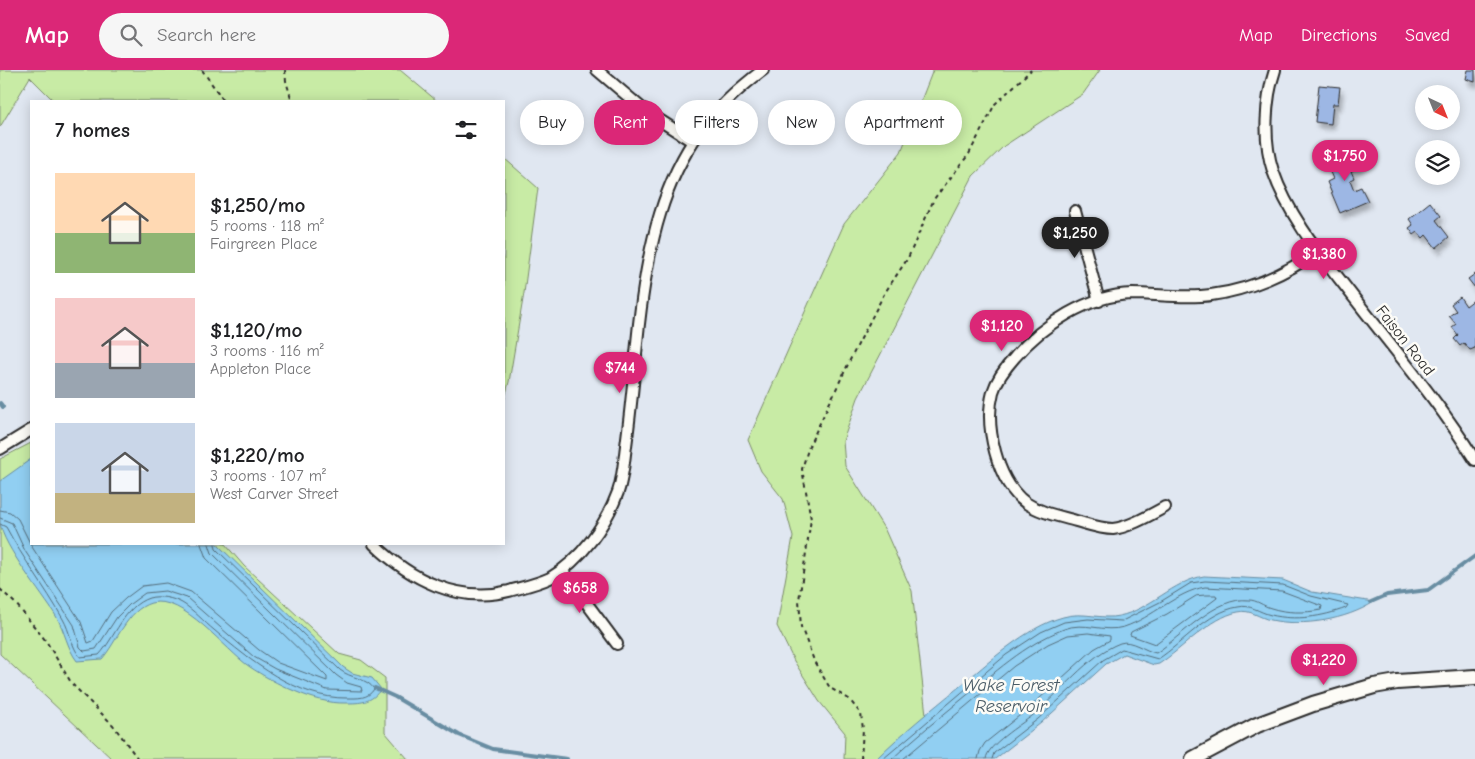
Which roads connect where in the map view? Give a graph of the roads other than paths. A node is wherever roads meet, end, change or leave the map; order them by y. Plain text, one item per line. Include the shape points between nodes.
1 (597, 70) edge
2 (763, 70) edge
3 (1275, 70) edge
4 (728, 100) edge
5 (675, 131) edge
6 (690, 145) edge
7 (1075, 211) dead end
8 (1318, 251) junction
9 (1099, 300) junction
10 (30, 431) edge
11 (0, 449) edge
12 (1475, 460) edge
13 (1165, 507) dead end
14 (375, 545) edge
15 (562, 570) junction
16 (617, 644) dead end
17 (1475, 677) edge
18 (1193, 759) edge

1 - 5 street
2 - 4 street
3 - 8 street, Faison Road via 1268,117 1268,146 1273,170 1290,208
6 - 15 street via 660,214 651,249 618,490 597,532
7 - 9 street
8 - 9 street via 1275,275 1225,293 1176,298 1121,295
8 - 12 street, Faison Road via 1414,373
9 - 13 street via 1041,332 1015,356 998,380 990,417 1000,466 1017,494 1034,508 1097,527 1112,529 1123,526
10 - 11 street
14 - 15 street via 396,564 420,579 467,594 498,594 531,585
15 - 16 street
17 - 18 street via 1397,682 1366,688 1257,725

